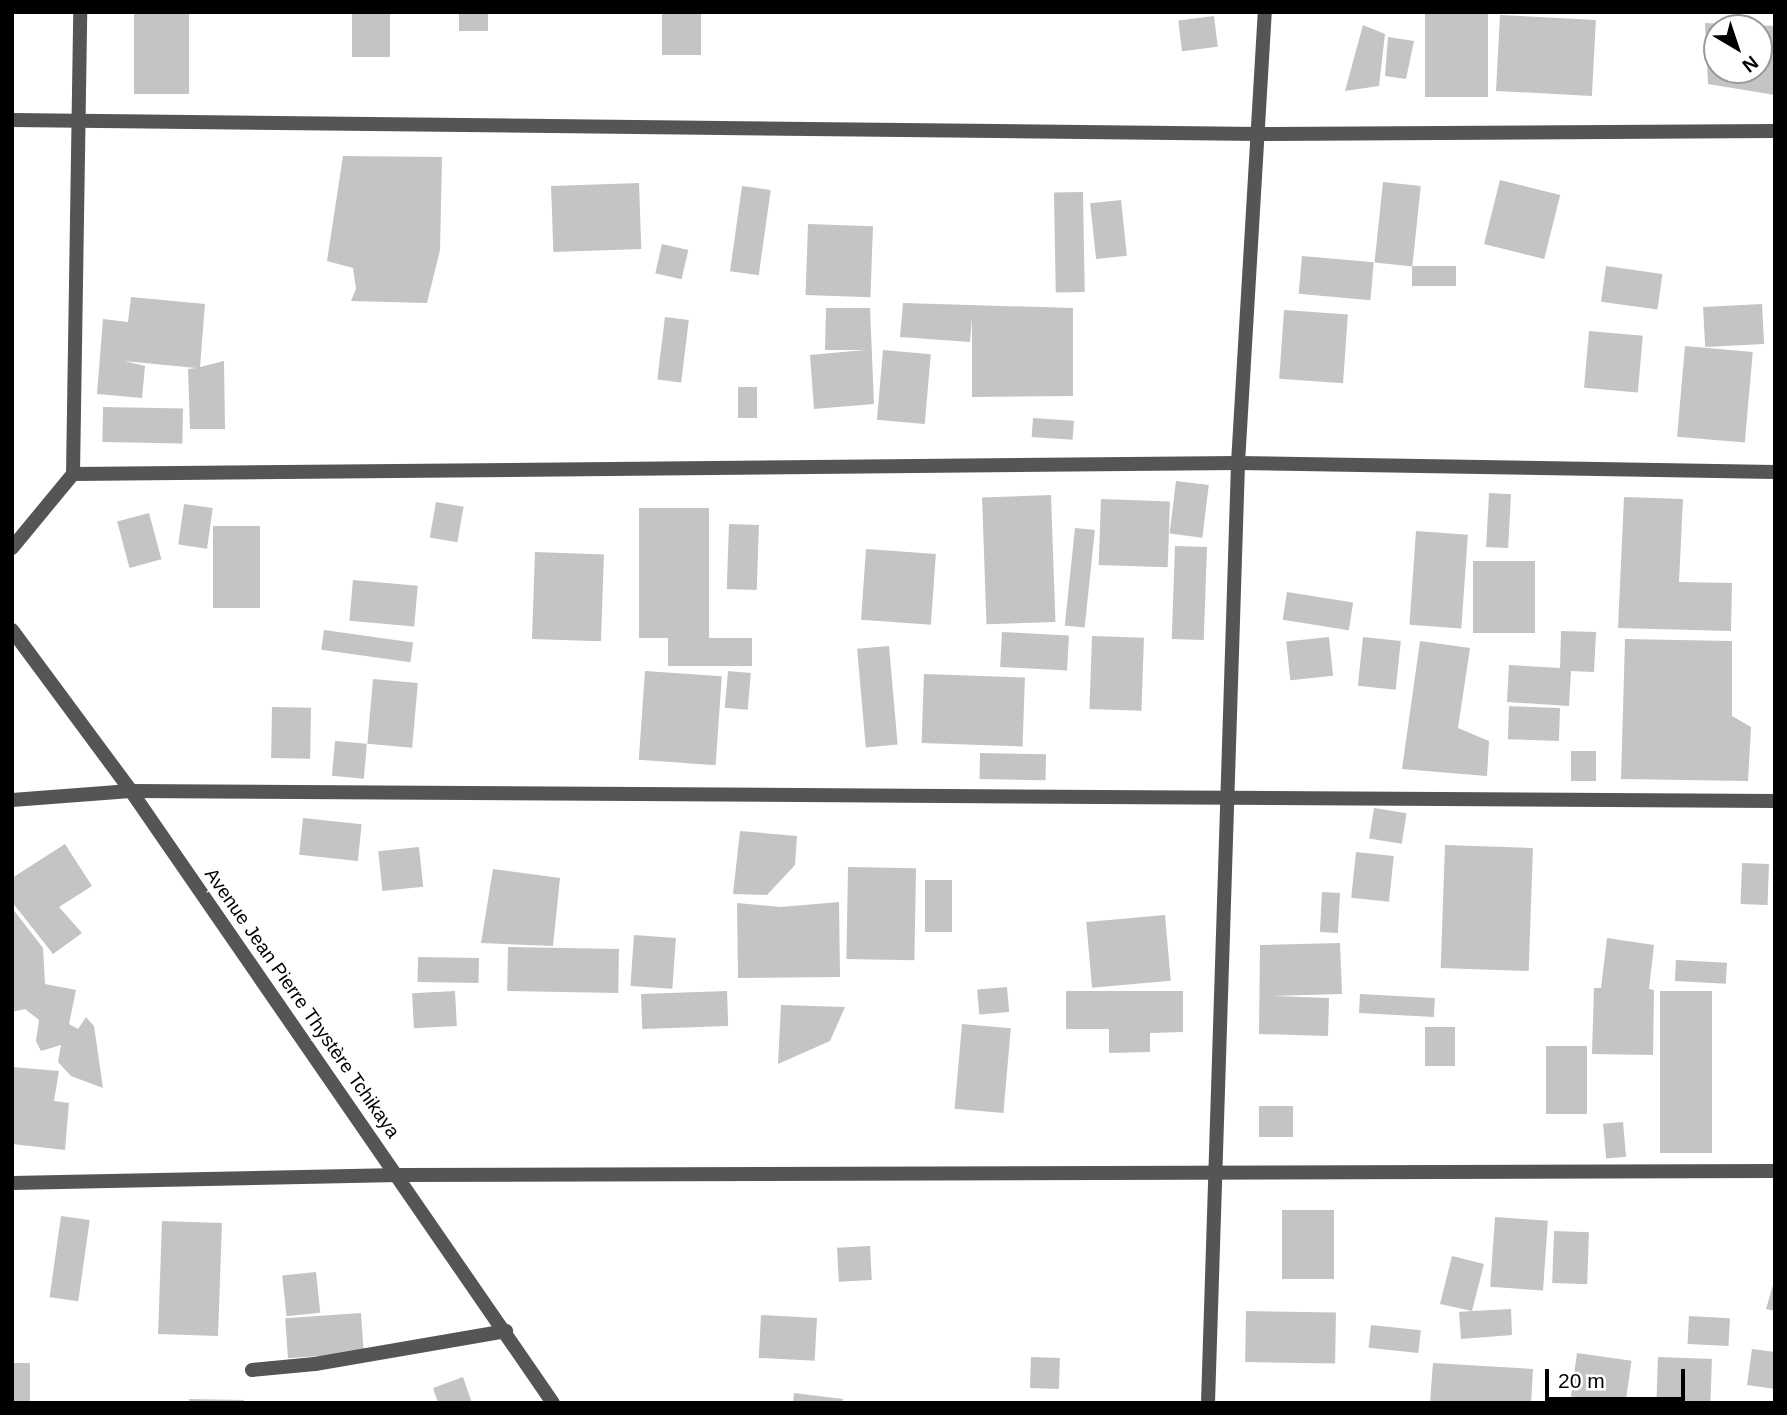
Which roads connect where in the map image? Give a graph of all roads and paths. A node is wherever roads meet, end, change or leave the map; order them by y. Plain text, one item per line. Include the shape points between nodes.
1 (80, 12) edge
2 (1265, 12) edge
3 (82, 118) junction
4 (12, 120) edge
5 (1775, 131) edge
6 (1261, 134) junction
7 (1238, 463) junction
8 (1775, 472) edge
9 (73, 474) junction
10 (12, 548) edge
11 (12, 629) edge
12 (131, 791) junction
13 (1227, 799) junction
14 (12, 800) edge
15 (1775, 801) edge
16 (1214, 1170) junction
17 (1775, 1171) edge
18 (399, 1175) junction
19 (12, 1183) edge
20 (506, 1331) junction
21 (252, 1370) dead end
22 (553, 1403) edge
23 (1208, 1403) edge

1 - 3 street
2 - 6 street
3 - 4 street
3 - 6 street
3 - 9 street
5 - 6 street
6 - 7 street
7 - 8 street
7 - 9 street
7 - 13 street
9 - 10 street
11 - 12 street, Avenue Jean Pierre Thystère Tchikaya
12 - 13 street
12 - 14 street
12 - 18 street, Avenue Jean Pierre Thystère Tchikaya
13 - 15 street
13 - 16 street
16 - 17 street
16 - 18 street
16 - 23 street
18 - 19 street
18 - 20 street, Avenue Jean Pierre Thystère Tchikaya
20 - 21 street via 315,1364
20 - 22 street, Avenue Jean Pierre Thystère Tchikaya

